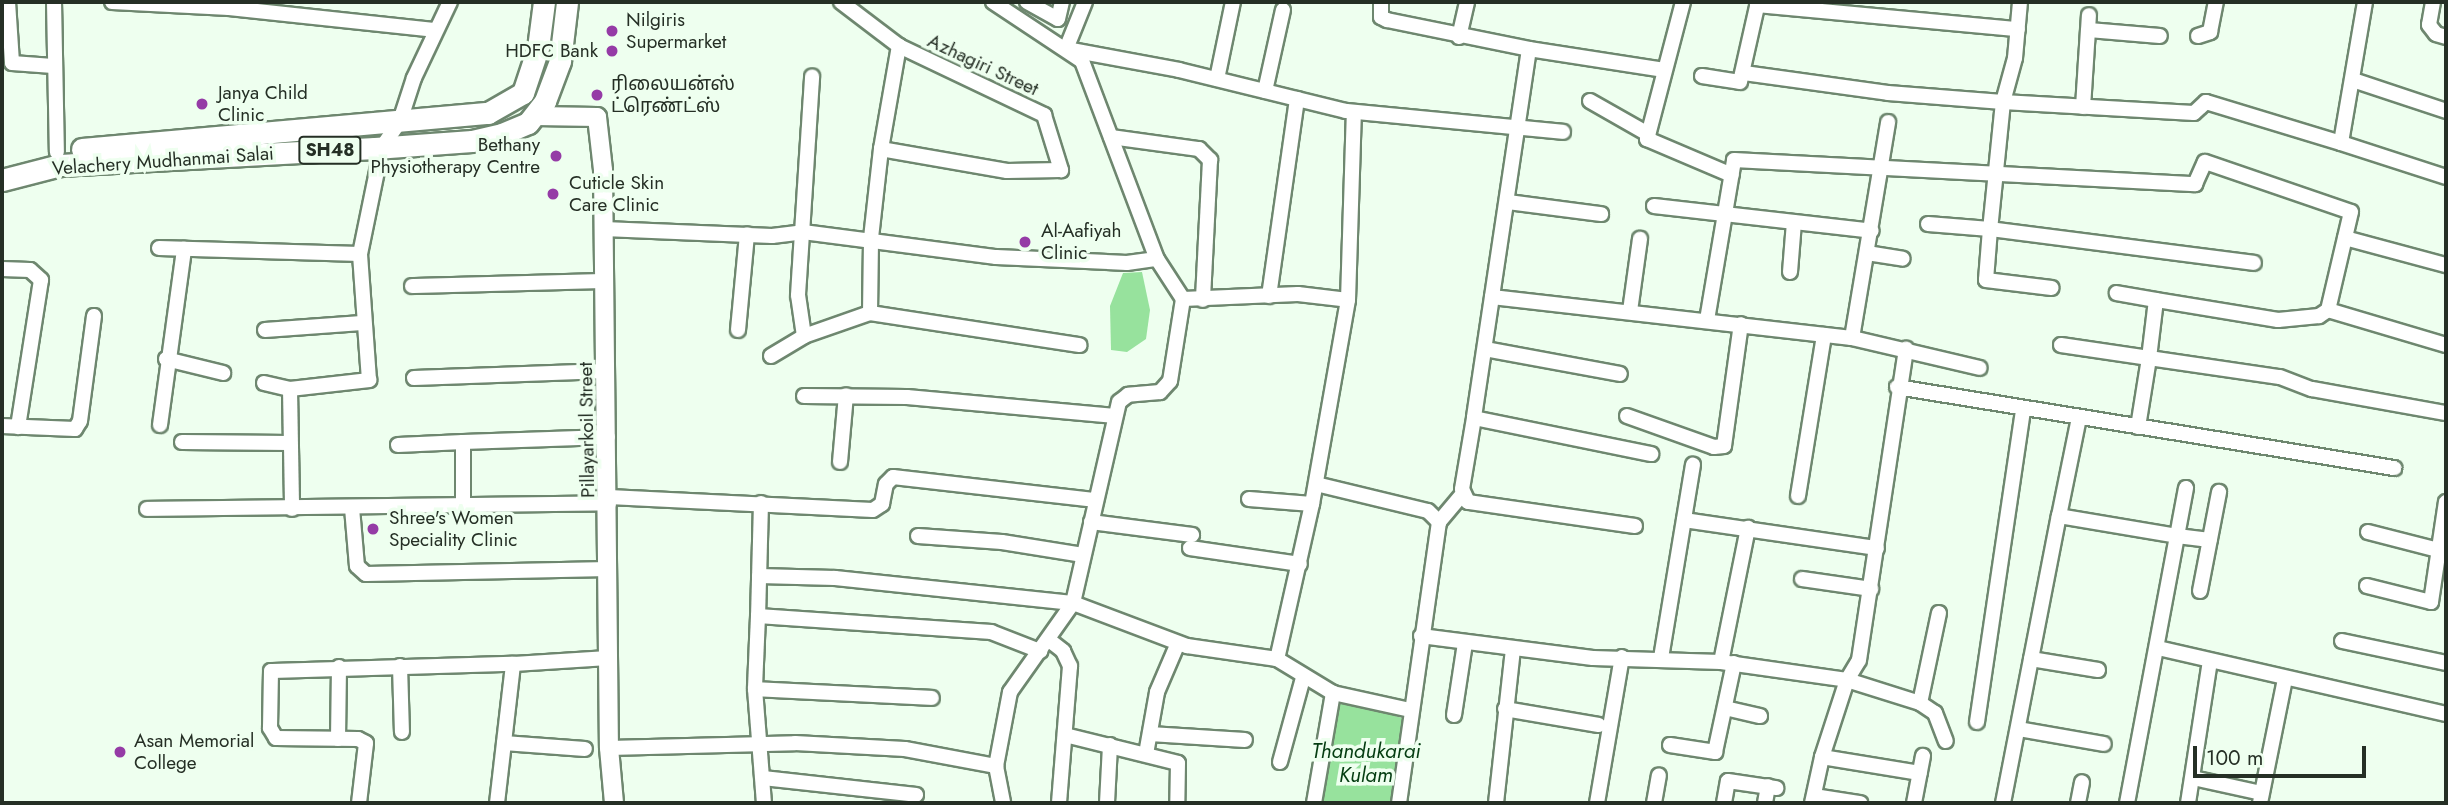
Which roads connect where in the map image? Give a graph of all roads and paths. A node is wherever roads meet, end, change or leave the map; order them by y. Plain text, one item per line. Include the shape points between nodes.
1 (8, 2) edge
2 (54, 2) edge
3 (112, 2) edge
4 (450, 2) edge
5 (544, 2) edge
6 (567, 2) edge
7 (841, 2) edge
8 (1027, 2) edge
9 (1062, 2) edge
10 (1085, 2) edge
11 (1233, 2) edge
12 (1381, 2) edge
13 (1467, 2) edge
14 (1682, 2) edge
15 (2020, 2) edge
16 (2216, 2) edge
17 (2365, 2) edge
18 (2433, 2) edge
19 (998, 3) edge
20 (1757, 4) edge
21 (1283, 10) dead end
22 (1058, 19) junction
23 (2018, 29) junction
24 (434, 30) junction
25 (2160, 36) dead end
26 (2198, 36) dead end
27 (1459, 37) junction
28 (2446, 37) edge
29 (1050, 38) junction
30 (899, 46) junction
31 (1066, 49) junction
32 (1529, 49) junction
33 (54, 66) junction
34 (1664, 70) junction
35 (1744, 74) junction
36 (812, 76) dead end
37 (1702, 76) dead end
38 (1217, 79) junction
39 (2353, 80) junction
40 (1265, 91) junction
41 (1297, 99) junction
42 (1590, 101) dead end
43 (2003, 102) junction
44 (2083, 107) junction
45 (2446, 111) edge
46 (1354, 112) junction
47 (536, 116) junction
48 (400, 121) junction
49 (1888, 122) dead end
50 (1518, 128) junction
51 (1563, 132) dead end
52 (1648, 134) junction
53 (1111, 137) junction
54 (2341, 144) junction
55 (382, 147) junction
56 (881, 149) junction
57 (57, 152) junction
58 (2, 167) edge
59 (1882, 167) junction
60 (1995, 172) junction
61 (1732, 175) junction
62 (2446, 177) edge
63 (2, 180) edge
64 (1508, 201) junction
65 (1654, 206) dead end
66 (1601, 214) dead end
67 (1728, 214) junction
68 (1794, 222) junction
69 (1928, 224) dead end
70 (604, 229) junction
71 (1990, 229) junction
72 (1872, 231) junction
73 (803, 232) junction
74 (747, 234) junction
75 (871, 238) junction
76 (2345, 238) junction
77 (1640, 239) dead end
78 (159, 248) dead end
79 (184, 249) junction
80 (1867, 253) junction
81 (360, 254) junction
82 (1157, 259) junction
83 (1903, 259) dead end
84 (2254, 263) dead end
85 (2446, 265) edge
86 (2, 269) edge
87 (1790, 272) dead end
88 (605, 281) junction
89 (412, 286) dead end
90 (2052, 288) dead end
91 (2117, 293) dead end
92 (1269, 296) junction
93 (1492, 297) junction
94 (1183, 299) junction
95 (1203, 300) junction
96 (1348, 300) junction
97 (2156, 300) junction
98 (2328, 310) junction
99 (1630, 311) junction
100 (870, 313) junction
101 (94, 316) dead end
102 (1707, 320) junction
103 (362, 323) junction
104 (1741, 324) junction
105 (265, 330) dead end
106 (738, 330) dead end
107 (1824, 335) junction
108 (804, 336) junction
109 (1852, 338) junction
110 (1080, 345) dead end
111 (2061, 345) dead end
112 (2446, 345) edge
113 (1485, 349) junction
114 (1906, 349) junction
115 (771, 356) dead end
116 (2149, 358) junction
117 (166, 359) junction
118 (1980, 368) dead end
119 (607, 371) junction
120 (223, 373) dead end
121 (1620, 374) dead end
122 (414, 378) dead end
123 (264, 383) dead end
124 (1897, 387) junction
125 (290, 390) junction
126 (846, 395) junction
127 (804, 396) dead end
128 (2024, 409) junction
129 (2446, 413) edge
130 (1115, 416) junction
131 (1627, 416) dead end
132 (1474, 418) junction
133 (2079, 418) junction
134 (160, 425) dead end
135 (2, 426) edge
136 (18, 427) junction
137 (2138, 427) junction
138 (608, 437) junction
139 (182, 442) dead end
140 (463, 442) junction
141 (289, 443) junction
142 (398, 445) dead end
143 (1651, 454) dead end
144 (841, 462) dead end
145 (1693, 465) dead end
146 (2394, 468) dead end
147 (1316, 484) junction
148 (2186, 488) dead end
149 (2219, 492) dead end
150 (1462, 495) junction
151 (1798, 496) dead end
152 (1249, 499) dead end
153 (609, 500) junction
154 (1094, 500) junction
155 (2446, 502) edge
156 (761, 503) junction
157 (1312, 504) junction
158 (463, 506) junction
159 (352, 508) junction
160 (147, 509) dead end
161 (292, 509) junction
162 (2059, 516) junction
163 (1684, 520) junction
164 (1091, 522) junction
165 (1440, 522) junction
166 (1635, 526) dead end
167 (1748, 528) junction
168 (2368, 531) dead end
169 (918, 536) dead end
170 (2177, 536) junction
171 (2210, 540) junction
172 (1877, 548) junction
173 (2443, 551) edge
174 (1083, 555) junction
175 (1300, 564) junction
176 (609, 569) junction
177 (759, 576) junction
178 (1802, 579) dead end
179 (2367, 586) dead end
180 (1871, 589) junction
181 (2200, 591) dead end
182 (2431, 602) junction
183 (1073, 603) junction
184 (2446, 605) edge
185 (1939, 613) dead end
186 (758, 616) junction
187 (1421, 636) junction
188 (2342, 641) dead end
189 (1178, 643) junction
190 (1465, 643) junction
191 (1044, 645) junction
192 (2158, 648) junction
193 (1513, 650) junction
194 (1622, 657) junction
195 (1661, 658) junction
196 (609, 659) junction
197 (1277, 659) junction
198 (2031, 659) junction
199 (2210, 661) junction
200 (1727, 662) junction
201 (2446, 663) edge
202 (513, 664) junction
203 (400, 666) junction
204 (338, 667) junction
205 (2098, 670) dead end
206 (1303, 678) junction
207 (2285, 679) junction
208 (1847, 680) junction
209 (755, 690) junction
210 (1333, 693) junction
211 (932, 698) dead end
212 (1920, 703) junction
213 (1725, 708) junction
214 (1505, 709) junction
215 (1410, 710) junction
216 (2446, 714) edge
217 (1454, 715) dead end
218 (1760, 716) dead end
219 (1976, 722) dead end
220 (1599, 725) dead end
221 (2019, 729) junction
222 (402, 732) dead end
223 (1150, 734) junction
224 (1065, 735) junction
225 (338, 739) junction
226 (1245, 740) dead end
227 (1947, 741) dead end
228 (504, 743) junction
229 (760, 744) junction
230 (2104, 744) dead end
231 (1110, 745) junction
232 (1670, 745) dead end
233 (610, 748) junction
234 (584, 749) dead end
235 (1146, 754) junction
236 (1923, 755) dead end
237 (1822, 757) junction
238 (1280, 762) dead end
239 (996, 766) junction
240 (1920, 773) junction
241 (1659, 775) dead end
242 (764, 778) junction
243 (2193, 778) junction
244 (2082, 782) dead end
245 (916, 795) dead end
246 (2260, 798) edge
247 (1813, 799) edge
248 (1177, 802) edge
249 (359, 803) edge
250 (497, 803) edge
251 (614, 803) edge
252 (764, 803) edge
253 (1003, 803) edge
254 (1059, 803) edge
255 (1107, 803) edge
256 (1314, 803) edge
257 (1399, 803) edge
258 (1496, 803) edge
259 (1597, 803) edge
260 (1654, 803) edge
261 (1724, 803) edge
262 (1765, 803) edge
263 (1860, 803) edge
264 (1914, 803) edge
265 (2003, 803) edge
266 (2078, 803) edge
267 (2127, 803) edge
268 (2188, 803) edge

1 - 33 street via 12,62
2 - 33 street
3 - 24 street via 229,8
4 - 24 street
5 - 48 main road, Velachery Mudhanmai Salai / SH48 via 538,48 523,93 488,113
6 - 47 main road via 560,61
7 - 30 street, Azhagiri Street
8 - 22 street
9 - 22 street
10 - 31 street
11 - 38 street
12 - 27 street via 1381,17 1387,20
13 - 27 street
14 - 34 street
15 - 23 street
16 - 26 street via 2212,30
17 - 39 street
18 - 28 street via 2429,25
19 - 29 street
20 - 23 street
20 - 35 street
21 - 40 street
22 - 29 street
23 - 43 street
24 - 48 street
25 - 44 street via 2089,23
27 - 32 street
29 - 31 street
30 - 56 street, Azhagiri Street
30 - 56 street, Azhagiri Street via 1044,115 1061,170 1007,172
31 - 38 street
31 - 53 street via 1082,61
32 - 34 street
32 - 50 street
33 - 57 street
34 - 52 street
35 - 37 street via 1740,82
35 - 43 street
36 - 73 street
38 - 40 street
39 - 45 street
39 - 54 street
40 - 41 street
41 - 46 street
41 - 92 street
42 - 52 street
43 - 44 street
43 - 60 street
44 - 54 street via 2194,113 2206,102
46 - 50 street
46 - 96 street
47 - 55 main road, Velachery Mudhanmai Salai / SH48 via 502,134 472,141
47 - 70 street, Pillayarkoil Street via 597,117
48 - 55 street
48 - 57 main road, Velachery Mudhanmai Salai / SH48
49 - 59 street
50 - 51 street
50 - 64 street
52 - 61 street via 1647,139
53 - 82 street
53 - 95 street via 1199,149 1210,160
54 - 62 street
55 - 63 main road, Velachery Mudhanmai Salai / SH48 via 60,165
55 - 81 street
56 - 75 street
57 - 58 main road, Velachery Mudhanmai Salai / SH48
59 - 60 street
59 - 61 street via 1734,160
59 - 72 street
60 - 71 street
60 - 76 street via 2195,184 2205,162 2351,212
61 - 67 street
64 - 66 street
64 - 93 street
65 - 67 street
67 - 68 street
67 - 102 street
68 - 72 street
68 - 87 street
69 - 71 street
70 - 74 street
70 - 88 street, Pillayarkoil Street
71 - 84 street
71 - 90 street via 1986,280
72 - 80 street
73 - 74 street
73 - 75 street
73 - 108 street via 798,295
74 - 106 street
75 - 82 street via 996,257
75 - 100 street
76 - 85 street
76 - 98 street
77 - 99 street
78 - 79 street
79 - 81 street
79 - 117 street
80 - 83 street
80 - 109 street
81 - 103 street
82 - 94 street
86 - 136 street via 30,270 41,280
88 - 89 street
88 - 119 street, Pillayarkoil Street
91 - 97 street
92 - 95 street
92 - 96 street
93 - 99 street
93 - 113 street
94 - 95 street
94 - 130 street via 1168,386 1160,392 1124,397
96 - 147 street
97 - 98 street via 2277,320 2308,319
97 - 116 street
98 - 112 street
99 - 102 street
100 - 108 street
100 - 110 street
101 - 136 street via 80,421 75,429
102 - 104 street
103 - 105 street
103 - 125 street via 369,380
104 - 107 street
104 - 131 street via 1724,446 1714,447
107 - 109 street
107 - 151 street
108 - 115 street
109 - 114 street
111 - 116 street
113 - 121 street
113 - 132 street
114 - 118 street
114 - 124 street
116 - 129 street via 2280,377 2312,389
116 - 137 street
117 - 120 street
117 - 134 street
119 - 122 street
119 - 138 street, Pillayarkoil Street
123 - 125 street
124 - 128 street
124 - 172 street
125 - 141 street
126 - 127 street
126 - 130 street via 999,403
126 - 144 street
128 - 133 street
128 - 219 street
130 - 154 street
132 - 143 street
132 - 150 street
133 - 137 street
133 - 162 street
135 - 136 street
137 - 146 street
138 - 140 street
138 - 153 street, Pillayarkoil Street
139 - 141 street
140 - 142 street
140 - 158 street
141 - 161 street
145 - 163 street
147 - 157 street
147 - 165 street via 1428,511
148 - 170 street
149 - 171 street
150 - 165 street
150 - 166 street via 1472,504
152 - 157 street
153 - 156 street
153 - 158 street
153 - 176 street, Pillayarkoil Street
154 - 156 street via 893,477 886,484 882,504 873,510
154 - 164 street
155 - 173 street
156 - 177 street
157 - 175 street
158 - 159 street
159 - 161 street
159 - 176 street via 356,566 366,574
160 - 161 street
162 - 170 street
162 - 198 street
163 - 167 street
163 - 195 street
164 - 174 street
164 - 175 street
165 - 187 street
167 - 172 street
167 - 200 street
168 - 173 street
169 - 174 street via 1002,542
170 - 171 street
170 - 192 street
171 - 181 street
172 - 180 street
173 - 182 street
174 - 183 street
175 - 197 street
176 - 196 street, Pillayarkoil Street
177 - 183 street via 835,578
177 - 186 street
178 - 180 street
179 - 182 street
180 - 208 street via 1859,660
182 - 184 street
183 - 189 street
183 - 191 street
185 - 212 street
186 - 191 street via 991,632
186 - 209 street
187 - 190 street
187 - 215 street
188 - 201 street
189 - 197 street
189 - 223 street via 1157,692
190 - 193 street
190 - 217 street
191 - 224 street via 1063,651 1070,666
191 - 239 street via 1010,692
192 - 199 street
192 - 267 street
193 - 194 street
193 - 214 street
194 - 195 street
194 - 259 street
195 - 200 street
196 - 202 street
196 - 233 street, Pillayarkoil Street
197 - 206 street
198 - 205 street
198 - 221 street
199 - 207 street
199 - 243 street
200 - 208 street
200 - 213 street
202 - 203 street
202 - 228 street
203 - 204 street
203 - 222 street
204 - 225 street
204 - 225 street via 274,669 270,701 271,732 276,738
206 - 210 street
206 - 238 street
207 - 216 street
207 - 246 street
208 - 212 street
208 - 237 street
209 - 211 street
209 - 229 street
210 - 215 street
210 - 256 street
212 - 227 street via 1935,713
213 - 218 street
213 - 232 street via 1715,752
214 - 220 street
214 - 258 street
215 - 257 street
221 - 230 street
221 - 265 street
223 - 226 street
223 - 235 street
224 - 231 street
224 - 254 street
225 - 249 street via 358,739 367,747
228 - 234 street
228 - 250 street
229 - 233 street
229 - 239 street via 905,749
229 - 242 street
231 - 235 street
231 - 255 street
233 - 251 street, Pillayarkoil Street
235 - 248 street via 1178,763
236 - 240 street
237 - 240 street
237 - 247 street
239 - 253 street
240 - 264 street
241 - 260 street
242 - 245 street
242 - 252 street
243 - 246 street
243 - 268 street
244 - 266 street
247 - 263 street
261 - 262 street via 1728,781 1772,787

